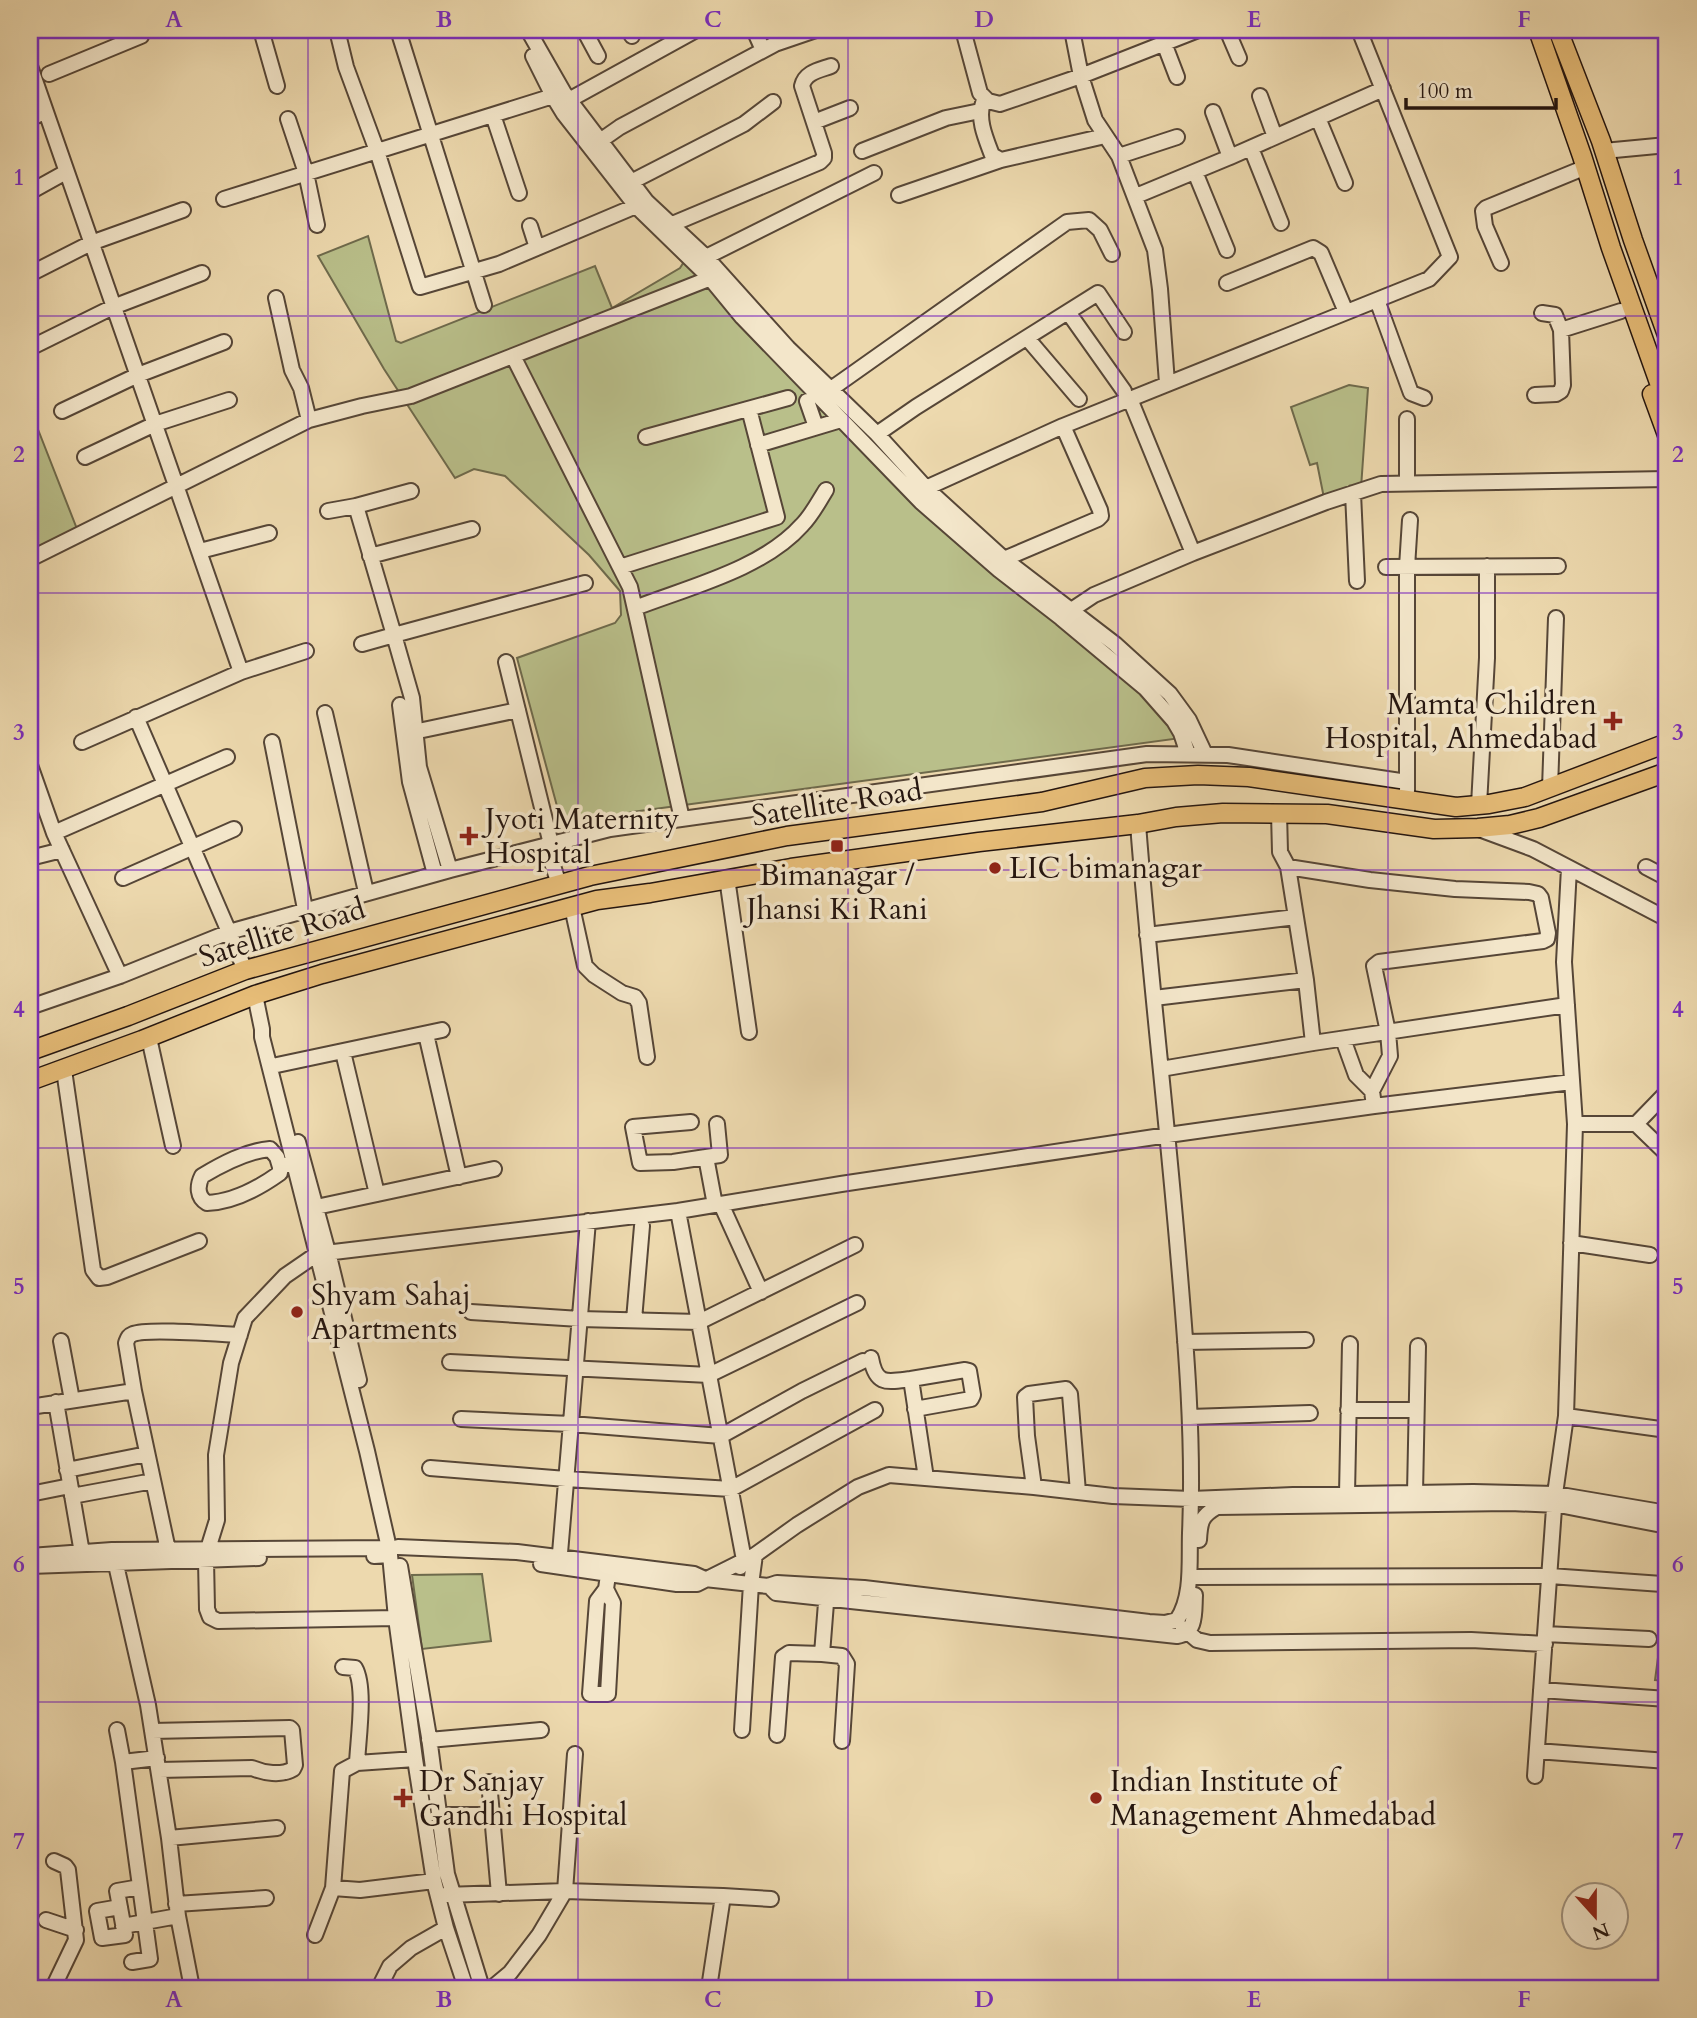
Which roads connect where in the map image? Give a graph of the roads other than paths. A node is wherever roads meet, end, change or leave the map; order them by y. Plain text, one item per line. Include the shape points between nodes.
1 (142, 30) edge
2 (261, 30) edge
3 (337, 30) edge
4 (398, 30) edge
5 (519, 30) edge
6 (528, 30) edge
7 (584, 30) edge
8 (696, 30) edge
9 (754, 30) edge
10 (816, 30) edge
11 (963, 30) edge
12 (969, 30) edge
13 (1072, 30) edge
14 (1178, 30) edge
15 (1198, 30) edge
16 (1227, 30) edge
17 (1359, 30) edge
18 (1538, 30) edge
19 (1558, 30) edge
20 (798, 33) edge
21 (1164, 43) junction
22 (763, 50) junction
23 (598, 56) dead end
24 (1239, 58) dead end
25 (30, 66) edge
26 (831, 66) dead end
27 (1080, 72) junction
28 (49, 74) dead end
29 (1177, 77) dead end
30 (278, 86) dead end
31 (1383, 89) junction
32 (553, 96) junction
33 (1259, 96) dead end
34 (569, 100) junction
35 (773, 102) dead end
36 (983, 105) junction
37 (849, 108) dead end
38 (45, 111) junction
39 (1213, 112) dead end
40 (493, 115) junction
41 (1318, 118) junction
42 (30, 119) edge
43 (288, 119) dead end
44 (814, 122) junction
45 (430, 134) junction
46 (1105, 136) junction
47 (1177, 137) dead end
48 (1275, 137) junction
49 (600, 141) junction
50 (1667, 145) edge
51 (1251, 148) junction
52 (377, 151) junction
53 (862, 151) dead end
54 (1604, 151) junction
55 (1119, 156) junction
56 (1230, 157) junction
57 (1001, 160) junction
58 (1586, 167) junction
59 (66, 172) junction
60 (1195, 172) junction
61 (306, 173) junction
62 (874, 173) dead end
63 (631, 182) junction
64 (1345, 183) dead end
65 (1617, 189) junction
66 (30, 191) edge
67 (519, 193) dead end
68 (1594, 193) junction
69 (899, 195) dead end
70 (1136, 196) junction
71 (224, 199) dead end
72 (641, 204) junction
73 (183, 210) dead end
74 (1281, 223) dead end
75 (317, 225) dead end
76 (670, 225) junction
77 (530, 226) dead end
78 (91, 243) junction
79 (537, 248) junction
80 (1227, 250) dead end
81 (1112, 254) dead end
82 (706, 257) junction
83 (1501, 263) dead end
84 (473, 272) junction
85 (202, 273) dead end
86 (30, 274) edge
87 (715, 276) junction
88 (1227, 283) dead end
89 (276, 298) dead end
90 (1377, 300) junction
91 (1667, 300) edge
92 (484, 305) dead end
93 (113, 307) junction
94 (1621, 311) junction
95 (1068, 312) junction
96 (1346, 312) junction
97 (1542, 313) dead end
98 (1561, 330) junction
99 (1124, 332) dead end
100 (1667, 335) edge
101 (1027, 338) junction
102 (224, 342) dead end
103 (30, 348) edge
104 (513, 356) junction
105 (138, 375) junction
106 (1167, 383) junction
107 (831, 389) junction
108 (1127, 395) junction
109 (1535, 395) dead end
110 (788, 398) dead end
111 (1424, 398) dead end
112 (1079, 399) dead end
113 (229, 400) dead end
114 (807, 401) dead end
115 (1667, 405) edge
116 (749, 409) junction
117 (62, 411) dead end
118 (841, 419) junction
119 (1407, 419) dead end
120 (309, 420) junction
121 (155, 424) junction
122 (1063, 426) junction
123 (816, 427) junction
124 (877, 434) junction
125 (1667, 435) edge
126 (646, 437) dead end
127 (758, 444) junction
128 (85, 457) dead end
129 (1667, 479) edge
130 (1407, 483) junction
131 (177, 485) junction
132 (926, 488) junction
133 (826, 489) dead end
134 (411, 491) dead end
135 (1353, 493) junction
136 (356, 506) junction
137 (328, 511) dead end
138 (1410, 520) dead end
139 (472, 528) dead end
140 (269, 533) dead end
141 (200, 551) junction
142 (1193, 552) junction
143 (370, 556) junction
144 (30, 559) edge
145 (1004, 559) junction
146 (620, 566) junction
147 (1487, 566) junction
148 (1558, 566) dead end
149 (1387, 567) dead end
150 (1406, 567) junction
151 (1357, 581) dead end
152 (585, 583) dead end
153 (635, 608) junction
154 (1066, 614) junction
155 (1556, 618) dead end
156 (394, 635) junction
157 (362, 644) dead end
158 (306, 651) dead end
159 (506, 662) dead end
160 (242, 672) junction
161 (400, 705) dead end
162 (518, 710) junction
163 (326, 713) dead end
164 (136, 717) junction
165 (423, 730) dead end
166 (82, 742) dead end
167 (272, 742) dead end
168 (1667, 743) edge
169 (1188, 754) junction
170 (1205, 754) junction
171 (1141, 755) junction
172 (227, 757) dead end
173 (30, 765) edge
174 (1667, 772) edge
175 (1144, 779) junction
176 (165, 786) junction
177 (1550, 788) junction
178 (1407, 791) junction
179 (1479, 805) junction
180 (1279, 813) junction
181 (1539, 818) junction
182 (682, 819) junction
183 (1138, 824) junction
184 (1478, 828) junction
185 (234, 829) dead end
186 (54, 833) junction
187 (549, 845) junction
188 (193, 848) junction
189 (1533, 849) junction
190 (62, 850) junction
191 (30, 858) edge
192 (1288, 867) junction
193 (1646, 867) dead end
194 (1569, 868) junction
195 (450, 870) junction
196 (435, 874) junction
197 (123, 878) dead end
198 (727, 878) junction
199 (1667, 878) edge
200 (559, 884) junction
201 (366, 892) junction
202 (572, 907) junction
203 (306, 909) junction
204 (1296, 917) junction
205 (1667, 919) edge
206 (229, 932) junction
207 (1147, 935) junction
208 (245, 970) junction
209 (120, 976) junction
210 (1306, 980) junction
211 (255, 995) junction
212 (1154, 998) junction
213 (1567, 1005) junction
214 (30, 1007) edge
215 (262, 1029) junction
216 (442, 1030) dead end
217 (749, 1032) dead end
218 (1388, 1032) junction
219 (426, 1034) junction
220 (149, 1038) junction
221 (1343, 1039) junction
222 (1312, 1043) junction
223 (30, 1051) edge
224 (343, 1052) junction
225 (647, 1057) dead end
226 (277, 1065) junction
227 (1161, 1069) junction
228 (64, 1070) junction
229 (30, 1081) edge
230 (1572, 1082) junction
231 (1372, 1091) junction
232 (1667, 1092) edge
233 (1374, 1107) junction
234 (691, 1122) dead end
235 (717, 1124) dead end
236 (1576, 1124) junction
237 (1636, 1124) junction
238 (1168, 1135) junction
239 (173, 1146) dead end
240 (1667, 1154) edge
241 (706, 1157) junction
242 (287, 1165) junction
243 (494, 1169) dead end
244 (459, 1177) junction
245 (377, 1194) junction
246 (718, 1205) junction
247 (310, 1208) junction
248 (678, 1211) junction
249 (588, 1221) junction
250 (642, 1226) dead end
251 (198, 1241) dead end
252 (1572, 1243) junction
253 (855, 1245) dead end
254 (322, 1253) junction
255 (1650, 1255) dead end
256 (761, 1292) junction
257 (858, 1303) dead end
258 (471, 1312) dead end
259 (580, 1319) junction
260 (634, 1320) junction
261 (699, 1322) junction
262 (240, 1335) junction
263 (1306, 1340) dead end
264 (61, 1341) dead end
265 (1185, 1342) junction
266 (1350, 1344) dead end
267 (1418, 1346) dead end
268 (450, 1362) dead end
269 (576, 1369) junction
270 (709, 1375) junction
271 (911, 1379) junction
272 (134, 1391) junction
273 (72, 1400) junction
274 (56, 1402) junction
275 (30, 1407) edge
276 (915, 1409) junction
277 (875, 1410) dead end
278 (1348, 1410) junction
279 (1416, 1410) junction
280 (1310, 1413) dead end
281 (1566, 1416) junction
282 (1190, 1418) junction
283 (461, 1419) dead end
284 (571, 1424) junction
285 (1667, 1430) edge
286 (721, 1436) junction
287 (147, 1454) junction
288 (430, 1468) dead end
289 (67, 1470) junction
290 (926, 1478) junction
291 (566, 1479) junction
292 (153, 1481) junction
293 (1034, 1487) junction
294 (731, 1489) junction
295 (71, 1491) junction
296 (1078, 1492) junction
297 (1415, 1493) junction
298 (30, 1494) edge
299 (1347, 1494) junction
300 (1191, 1499) junction
301 (1555, 1499) junction
302 (1207, 1513) junction
303 (1667, 1513) edge
304 (1667, 1526) edge
305 (168, 1550) junction
306 (395, 1551) junction
307 (82, 1553) junction
308 (207, 1555) junction
309 (30, 1556) edge
310 (114, 1557) junction
311 (750, 1557) junction
312 (559, 1562) junction
313 (30, 1566) edge
314 (1550, 1576) junction
315 (1196, 1577) junction
316 (705, 1579) junction
317 (607, 1582) junction
318 (730, 1582) junction
319 (751, 1584) junction
320 (1662, 1584) dead end
321 (827, 1591) junction
322 (986, 1608) junction
323 (396, 1618) junction
324 (1177, 1620) junction
325 (1187, 1633) junction
326 (1545, 1639) junction
327 (1649, 1639) dead end
328 (822, 1654) junction
329 (343, 1667) dead end
330 (1541, 1690) junction
331 (1667, 1699) edge
332 (117, 1730) dead end
333 (541, 1730) dead end
334 (742, 1730) dead end
335 (152, 1731) junction
336 (777, 1735) dead end
337 (429, 1738) junction
338 (412, 1739) junction
339 (842, 1741) dead end
340 (1537, 1751) junction
341 (575, 1754) dead end
342 (415, 1759) junction
343 (1667, 1761) edge
344 (123, 1762) junction
345 (357, 1763) junction
346 (158, 1764) junction
347 (1535, 1776) dead end
348 (489, 1783) dead end
349 (439, 1815) junction
350 (492, 1815) junction
351 (276, 1828) dead end
352 (169, 1838) junction
353 (54, 1861) dead end
354 (140, 1887) junction
355 (333, 1888) junction
356 (435, 1888) junction
357 (565, 1891) junction
358 (499, 1894) junction
359 (453, 1895) junction
360 (723, 1896) junction
361 (266, 1899) dead end
362 (771, 1899) dead end
363 (120, 1907) junction
364 (177, 1910) junction
365 (46, 1920) dead end
366 (145, 1921) junction
367 (123, 1926) junction
368 (446, 1928) junction
369 (76, 1930) junction
370 (315, 1935) dead end
371 (132, 1962) dead end
372 (52, 1988) edge
373 (192, 1988) edge
374 (379, 1988) edge
375 (466, 1988) edge
376 (482, 1988) edge
377 (492, 1988) edge
378 (709, 1988) edge

1 - 28 street via 141,36
2 - 30 street
3 - 52 street
4 - 45 street
5 - 32 street
6 - 34 street
7 - 23 street
8 - 34 street
9 - 22 street
10 - 20 street
11 - 36 street
12 - 27 street via 982,77 998,94
13 - 27 street
14 - 27 street
15 - 21 street
16 - 24 street
17 - 31 street
18 - 58 main road
19 - 54 main road
20 - 22 street
21 - 27 street
21 - 29 street
22 - 49 street
25 - 38 street
26 - 44 street via 803,79
27 - 36 street via 1000,104 988,101
27 - 46 street
31 - 41 street
31 - 90 street via 1450,257 1429,279
32 - 40 street
32 - 72 street via 597,158
33 - 48 street
34 - 49 street
35 - 63 street via 744,124
36 - 53 street
36 - 57 street via 992,155
37 - 44 street
38 - 42 street
38 - 59 street
39 - 56 street
40 - 45 street
40 - 67 street
41 - 48 street
41 - 64 street
43 - 61 street
44 - 76 street via 824,153 820,162
45 - 52 street
45 - 84 street
46 - 55 street
46 - 57 street
47 - 55 street
48 - 51 street
49 - 63 street
50 - 54 street
51 - 56 street
51 - 74 street
52 - 61 street
52 - 84 street via 420,287
54 - 65 main road
55 - 70 street
56 - 60 street
57 - 69 street
58 - 68 main road
58 - 83 street via 1483,211
59 - 66 street
59 - 78 street
60 - 70 street
60 - 80 street
61 - 71 street
61 - 75 street
62 - 82 street
63 - 72 street
65 - 91 main road via 1645,238
65 - 100 main road
68 - 94 main road via 1599,243
68 - 115 main road
70 - 106 street via 1155,250
72 - 76 street
72 - 79 street
72 - 87 street
73 - 78 street
76 - 82 street
77 - 79 street
78 - 86 street
78 - 93 street
79 - 84 street
81 - 107 street via 1100,230 1089,220 1067,222
82 - 87 street
84 - 92 street
85 - 93 street
87 - 104 street
87 - 107 street
87 - 118 street via 743,317
88 - 96 street via 1313,248 1321,253
89 - 120 street
90 - 96 street
90 - 111 street via 1412,393
93 - 103 street
93 - 105 street
94 - 98 street
94 - 125 main road
95 - 99 street via 1098,293
95 - 101 street
95 - 108 street
96 - 106 street
97 - 98 street via 1555,315
98 - 109 street via 1561,391
101 - 112 street
101 - 124 street
102 - 105 street
104 - 120 street via 411,396
104 - 146 street
105 - 117 street
105 - 121 street
106 - 108 street
107 - 124 street
108 - 122 street
108 - 142 street
110 - 116 street
113 - 121 street
114 - 123 street
116 - 126 street
116 - 127 street
118 - 123 street
118 - 154 street via 921,502 999,570
119 - 130 street
120 - 131 street
121 - 128 street
121 - 131 street
122 - 132 street
122 - 145 street via 1101,516
123 - 127 street
124 - 132 street
127 - 146 street via 777,517
129 - 130 street
130 - 135 street via 1381,484
131 - 141 street
131 - 144 street
132 - 145 street
133 - 153 street via 804,524 754,563
134 - 136 street
135 - 142 street
135 - 151 street
136 - 137 street
136 - 143 street
138 - 150 street
139 - 143 street
140 - 141 street
141 - 160 street
142 - 154 street via 1094,595
143 - 156 street
145 - 154 street
146 - 153 street
147 - 148 street
147 - 150 street
147 - 179 street
149 - 150 street
150 - 178 street
152 - 156 street
153 - 182 street
154 - 169 street via 1164,708 1181,733
154 - 170 street via 1115,644 1170,694
155 - 177 street
156 - 157 street
156 - 195 street via 412,698 419,767
158 - 160 street
159 - 162 street
160 - 164 street
161 - 196 street via 410,782
162 - 165 street
162 - 187 street
163 - 201 street
164 - 166 street
164 - 176 street
167 - 203 street
168 - 177 main road, Satellite Road
169 - 170 street
169 - 171 street
170 - 178 street via 1253,758
171 - 175 street
171 - 182 street
172 - 176 street
173 - 186 street
174 - 181 main road, Satellite Road
175 - 178 main road, Satellite Road via 1198,775
175 - 200 main road, Satellite Road via 1042,802 787,836
176 - 186 street
176 - 188 street
177 - 179 main road, Satellite Road
178 - 179 main road, Satellite Road via 1456,807
180 - 183 main road, Satellite Road via 1223,813
180 - 184 main road, Satellite Road via 1327,814 1434,829
180 - 192 street via 1280,852
181 - 184 main road, Satellite Road
181 - 189 street via 1527,832
182 - 187 street via 610,829
183 - 198 main road, Satellite Road
183 - 207 street
184 - 189 street
185 - 188 street
186 - 190 street
187 - 195 street
187 - 200 street
188 - 197 street
188 - 206 street
189 - 194 street
190 - 191 street
190 - 209 street
192 - 204 street
192 - 218 street via 1455,889 1538,894 1548,933 1543,941 1374,966
193 - 199 street
194 - 205 street
194 - 213 street via 1564,962
195 - 196 street
196 - 201 street
198 - 202 main road, Satellite Road
198 - 217 street
200 - 208 main road, Satellite Road
201 - 203 street
202 - 211 main road, Satellite Road
202 - 225 street via 586,966 639,1003
203 - 206 street
204 - 207 street
204 - 210 street
206 - 208 street
206 - 209 street
207 - 212 street
208 - 223 main road, Satellite Road
209 - 214 street
210 - 212 street
210 - 222 street
211 - 215 street
211 - 220 main road, Satellite Road
212 - 227 street
213 - 218 street
213 - 230 street
215 - 226 street via 269,1034
215 - 242 street
216 - 219 street
218 - 221 street
218 - 231 street via 1390,1056
219 - 224 street
219 - 244 street
220 - 228 main road, Satellite Road
220 - 239 street
221 - 222 street
221 - 231 street via 1356,1075
222 - 227 street
224 - 226 street
224 - 245 street
226 - 247 street
227 - 238 street
228 - 229 main road, Satellite Road
228 - 251 street via 95,1274 107,1277
230 - 233 street
230 - 236 street
231 - 233 street
232 - 237 street
233 - 238 street
234 - 241 street via 633,1127 640,1163
235 - 241 street via 720,1155
236 - 237 street
236 - 252 street
237 - 240 street
238 - 246 street
238 - 265 street
241 - 246 street
242 - 242 street via 267,1183 230,1200 202,1200 198,1188 202,1176 219,1165 270,1149
242 - 247 street
243 - 244 street
244 - 245 street
245 - 247 street
246 - 248 street
246 - 256 street
247 - 254 street
248 - 249 street
248 - 261 street
249 - 254 street
249 - 259 street
250 - 260 street
252 - 255 street
252 - 281 street
253 - 256 street
254 - 262 street via 285,1276 245,1318
254 - 306 street via 369,1425
256 - 261 street
257 - 270 street
258 - 259 street
259 - 260 street
259 - 269 street
260 - 261 street
261 - 270 street
262 - 272 street via 156,1332 129,1336 126,1343
262 - 308 street via 216,1455 217,1520
263 - 265 street
264 - 273 street
265 - 282 street
266 - 278 street
267 - 279 street
268 - 269 street
269 - 270 street
269 - 284 street
270 - 286 street
271 - 276 street
271 - 276 street via 965,1370 972,1377 971,1399
271 - 286 street via 889,1382 877,1377 867,1360
272 - 273 street
272 - 287 street
273 - 274 street
274 - 275 street
274 - 289 street
276 - 290 street
277 - 294 street
278 - 279 street
278 - 299 street
279 - 297 street
280 - 282 street
281 - 285 street
281 - 301 street
282 - 300 street
283 - 284 street
284 - 286 street
284 - 291 street
286 - 294 street
287 - 289 street
287 - 292 street
288 - 291 street
289 - 295 street
290 - 293 street
290 - 311 street via 890,1475 858,1487
291 - 294 street
291 - 312 street
292 - 295 street
292 - 305 street
293 - 296 street
293 - 296 street via 1025,1397 1066,1388
294 - 311 street
295 - 298 street
295 - 307 street
296 - 300 street
297 - 299 street
297 - 301 street
299 - 300 street
300 - 302 street
300 - 324 street via 1185,1609
301 - 302 street via 1217,1507
301 - 303 street
301 - 304 street
301 - 314 street
302 - 315 street via 1200,1524
305 - 308 street
305 - 310 street
306 - 308 street
306 - 312 street via 474,1550
306 - 323 street
306 - 337 street
307 - 309 street
307 - 310 street
308 - 310 street
308 - 323 street via 207,1609 218,1621
310 - 313 street
310 - 335 street
311 - 316 street
311 - 318 street
311 - 319 street
312 - 316 street via 694,1574
312 - 317 street
314 - 315 street
314 - 320 street
314 - 326 street
315 - 325 street via 1194,1622
316 - 317 street via 697,1584
316 - 318 street
317 - 317 street via 597,1601 590,1694 608,1694 613,1603
318 - 319 street
319 - 321 street via 776,1592
319 - 334 street
321 - 322 street
321 - 328 street
322 - 324 street via 1149,1622
322 - 325 street via 1177,1636
323 - 338 street
324 - 325 street
325 - 326 street via 1210,1643
326 - 327 street
326 - 330 street
328 - 336 street via 789,1653 783,1657
328 - 339 street via 845,1660
329 - 345 street via 358,1672
330 - 331 street
330 - 340 street
332 - 344 street
333 - 337 street
335 - 346 street
335 - 346 street via 292,1730 295,1765 288,1772
337 - 338 street
337 - 349 street
338 - 342 street
340 - 343 street
340 - 347 street
341 - 357 street
342 - 345 street
342 - 356 street
344 - 346 street
344 - 354 street
345 - 355 street via 342,1771
346 - 352 street
348 - 350 street
349 - 350 street
349 - 359 street
350 - 358 street
351 - 352 street
352 - 364 street
353 - 369 street via 68,1870
354 - 363 street via 117,1891
354 - 366 street
355 - 356 street
355 - 370 street
356 - 359 street
356 - 368 street
357 - 358 street
357 - 360 street
357 - 377 street via 539,1934
358 - 359 street
359 - 376 street
360 - 362 street
360 - 378 street
361 - 364 street
363 - 367 street
363 - 367 street via 97,1911 102,1938 125,1935
364 - 366 street
364 - 373 street
365 - 369 street
366 - 367 street
366 - 371 street via 150,1959
368 - 374 street via 390,1966
368 - 375 street
369 - 372 street via 73,1948

